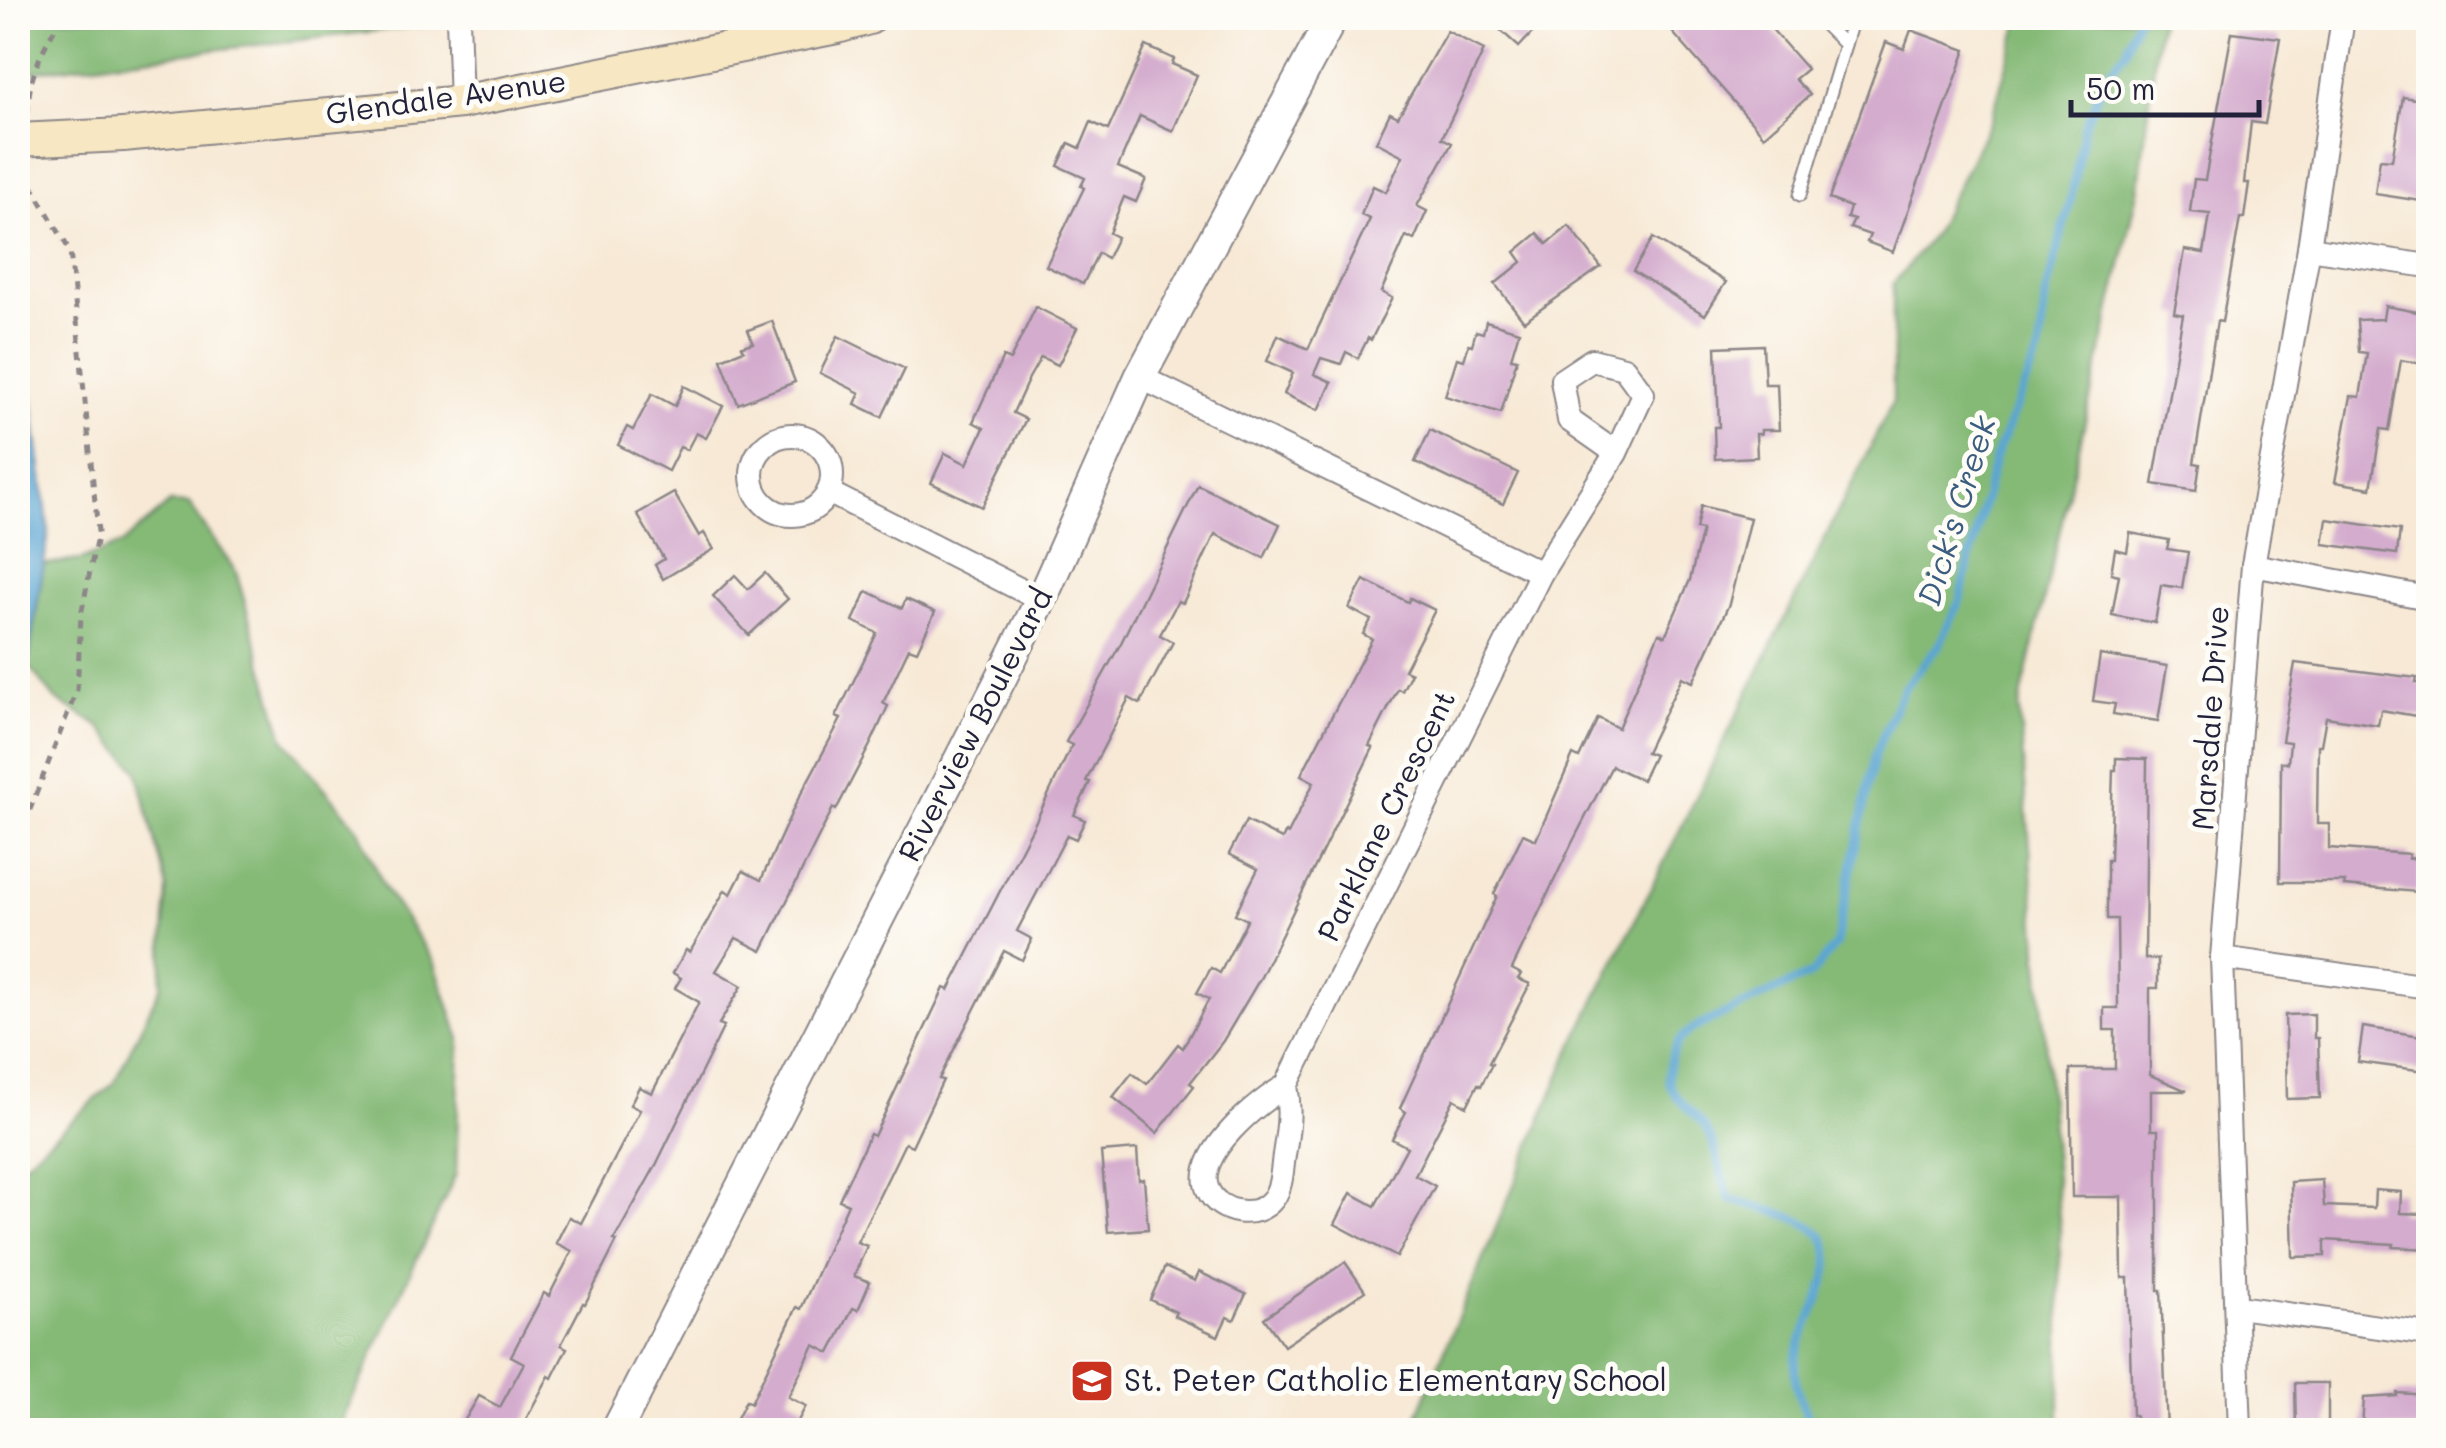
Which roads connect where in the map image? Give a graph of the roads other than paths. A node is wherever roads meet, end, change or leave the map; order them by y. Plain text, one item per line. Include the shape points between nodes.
1 (458, 18) edge
2 (869, 18) edge
3 (1332, 18) edge
4 (1818, 18) edge
5 (1853, 18) edge
6 (2343, 18) edge
7 (1845, 44) junction
8 (461, 102) junction
9 (25, 139) edge
10 (1800, 195) dead end
11 (2309, 248) junction
12 (2428, 266) edge
13 (1140, 377) junction
14 (1616, 453) dead end
15 (828, 492) dead end
16 (2253, 565) junction
17 (1541, 573) junction
18 (2428, 598) edge
19 (1040, 600) junction
20 (2222, 958) junction
21 (2428, 986) edge
22 (1286, 1086) junction
23 (2238, 1307) junction
24 (2428, 1334) edge
25 (617, 1430) edge
26 (2240, 1430) edge

1 - 8 street
2 - 8 main road, Glendale Avenue
3 - 13 street, Riverview Boulevard
4 - 7 lane
5 - 7 lane
6 - 11 street, Marsdale Drive
7 - 10 lane
8 - 9 main road, Glendale Avenue, bridge
11 - 12 street
11 - 16 street, Marsdale Drive
13 - 17 street
13 - 19 street, Riverview Boulevard
14 - 17 street, Parklane Crescent
15 - 19 street
16 - 18 street
16 - 20 street, Marsdale Drive
17 - 22 street, Parklane Crescent
19 - 25 street, Riverview Boulevard
20 - 21 street
20 - 23 street, Marsdale Drive
22 - 22 street, Parklane Crescent via 1290,1108 1275,1198 1252,1212 1226,1208 1208,1190 1210,1160 1262,1098
23 - 24 street
23 - 26 street, Marsdale Drive

